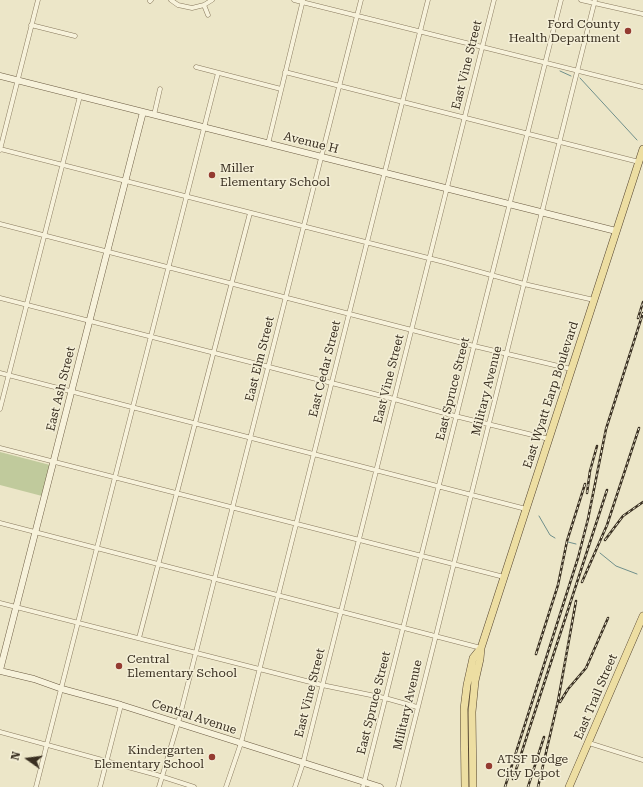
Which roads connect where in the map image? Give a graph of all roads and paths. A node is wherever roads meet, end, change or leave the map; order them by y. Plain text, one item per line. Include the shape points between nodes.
1 (38, 0) edge
2 (171, 0) edge
3 (212, 0) edge
4 (294, 0) edge
5 (361, 0) edge
6 (428, 0) edge
7 (494, 0) edge
8 (560, 0) edge
9 (582, 0) edge
10 (303, 1) edge
11 (594, 2) edge
12 (204, 6) junction
13 (208, 14) dead end
14 (643, 14) edge
15 (357, 16) junction
16 (31, 25) junction
17 (420, 32) junction
18 (75, 36) dead end
19 (482, 48) junction
20 (545, 63) junction
21 (196, 67) dead end
22 (577, 71) junction
23 (285, 72) junction
24 (218, 73) junction
25 (0, 76) edge
26 (18, 81) junction
27 (339, 86) junction
28 (643, 87) edge
29 (160, 89) dead end
30 (281, 89) junction
31 (80, 96) junction
32 (402, 102) junction
33 (143, 112) junction
34 (154, 115) junction
35 (464, 117) junction
36 (204, 128) junction
37 (527, 133) junction
38 (560, 142) junction
39 (268, 144) junction
40 (0, 149) edge
41 (643, 149) edge
42 (321, 157) junction
43 (639, 162) junction
44 (62, 165) junction
45 (384, 173) junction
46 (125, 181) junction
47 (447, 189) junction
48 (186, 196) junction
49 (509, 204) junction
50 (542, 212) junction
51 (250, 213) junction
52 (0, 224) edge
53 (304, 226) junction
54 (616, 231) junction
55 (44, 235) junction
56 (367, 242) junction
57 (107, 251) junction
58 (429, 258) junction
59 (168, 267) junction
60 (491, 275) junction
61 (232, 283) junction
62 (524, 284) junction
63 (286, 297) junction
64 (0, 298) edge
65 (594, 300) junction
66 (27, 305) junction
67 (349, 313) junction
68 (89, 321) junction
69 (411, 329) junction
70 (151, 337) junction
71 (474, 346) junction
72 (213, 353) junction
73 (506, 354) junction
74 (268, 367) junction
75 (571, 369) junction
76 (0, 373) edge
77 (9, 376) junction
78 (332, 383) junction
79 (71, 392) junction
80 (394, 399) junction
81 (133, 407) junction
82 (0, 410) edge
83 (456, 416) junction
84 (195, 423) junction
85 (489, 425) junction
86 (250, 438) junction
87 (549, 439) junction
88 (0, 448) edge
89 (314, 454) junction
90 (53, 462) junction
91 (376, 470) junction
92 (115, 477) junction
93 (439, 486) junction
94 (177, 493) junction
95 (471, 494) junction
96 (232, 508) junction
97 (526, 508) junction
98 (0, 523) edge
99 (296, 524) junction
100 (36, 532) junction
101 (358, 540) junction
102 (97, 548) junction
103 (421, 556) junction
104 (158, 564) junction
105 (453, 564) junction
106 (504, 577) junction
107 (214, 578) junction
108 (279, 595) junction
109 (0, 603) edge
110 (16, 607) junction
111 (341, 611) junction
112 (643, 616) edge
113 (78, 623) junction
114 (403, 627) junction
115 (435, 636) junction
116 (139, 638) junction
117 (481, 648) junction
118 (196, 653) junction
119 (260, 669) junction
120 (0, 671) edge
121 (322, 685) junction
122 (62, 689) junction
123 (385, 698) junction
124 (121, 705) junction
125 (417, 707) junction
126 (178, 723) junction
127 (0, 732) edge
128 (241, 743) junction
129 (589, 743) junction
130 (48, 744) junction
131 (643, 760) edge
132 (106, 761) junction
133 (303, 763) junction
134 (162, 777) junction
135 (364, 785) edge
136 (36, 787) edge
137 (100, 787) edge
138 (159, 787) edge
139 (194, 787) edge
140 (226, 787) edge
141 (295, 787) edge
142 (380, 787) edge
143 (398, 787) edge
144 (465, 787) edge
145 (473, 787) edge
146 (569, 787) edge

1 - 16 street
2 - 12 street via 184,8
3 - 12 street
4 - 10 street
5 - 15 street, East Elm Street
6 - 17 street, East Cedar Street
7 - 19 street, East Vine Street
8 - 20 street, East Spruce Street
9 - 11 street
10 - 15 street
10 - 23 street
11 - 14 street
11 - 22 street, Military Avenue
12 - 13 street
15 - 17 street
15 - 27 street, East Elm Street
16 - 18 street
16 - 26 street
17 - 19 street
17 - 32 street, East Cedar Street
19 - 20 street
19 - 35 street, East Vine Street
20 - 22 street
20 - 37 street, East Spruce Street
21 - 24 street
22 - 28 street
22 - 38 street, Military Avenue
23 - 27 street
23 - 30 street
24 - 30 street
24 - 36 street
25 - 26 street, Avenue H
26 - 31 street, Avenue H
26 - 40 street
27 - 32 street
27 - 42 street, East Elm Street
29 - 34 street
30 - 39 street
31 - 33 street, Avenue H
31 - 44 street
32 - 35 street
32 - 45 street, East Cedar Street
33 - 34 street, Avenue H
33 - 46 street, East Ash Street
34 - 36 street, Avenue H
35 - 37 street
35 - 47 street, East Vine Street
36 - 39 street, Avenue H
36 - 48 street
37 - 38 street
37 - 49 street, East Spruce Street
38 - 43 street
38 - 50 street, Military Avenue
39 - 42 street, Avenue H
40 - 44 street
41 - 43 main road, East Wyatt Earp Boulevard
42 - 45 street, Avenue H
42 - 53 street, East Elm Street
43 - 54 main road, East Wyatt Earp Boulevard
44 - 46 street
44 - 55 street
45 - 47 street, Avenue H
45 - 56 street, East Cedar Street
46 - 48 street
46 - 57 street, East Ash Street
47 - 49 street, Avenue H
47 - 58 street, East Vine Street
48 - 51 street
48 - 59 street
49 - 50 street, Avenue H
49 - 60 street, East Spruce Street
50 - 54 street, Avenue H
50 - 62 street, Military Avenue
51 - 53 street
51 - 61 street
52 - 55 street
53 - 56 street
53 - 63 street, East Elm Street
54 - 65 main road, East Wyatt Earp Boulevard
55 - 57 street
55 - 66 street
56 - 58 street
56 - 67 street, East Cedar Street
57 - 59 street
57 - 68 street, East Ash Street
58 - 60 street
58 - 69 street, East Vine Street
59 - 61 street
59 - 70 street
60 - 62 street
60 - 71 street, East Spruce Street
61 - 63 street
61 - 72 street
62 - 65 street
62 - 73 street, Military Avenue
63 - 67 street
63 - 74 street, East Elm Street
64 - 66 street
65 - 75 main road, East Wyatt Earp Boulevard
66 - 68 street
66 - 77 street
67 - 69 street
67 - 78 street, East Cedar Street
68 - 70 street
68 - 79 street, East Ash Street
69 - 71 street
69 - 80 street, East Vine Street
70 - 72 street
70 - 81 street
71 - 73 street
71 - 83 street, East Spruce Street
72 - 74 street
72 - 84 street
73 - 75 street
73 - 85 street, Military Avenue
74 - 78 street
74 - 86 street, East Elm Street
75 - 87 main road, East Wyatt Earp Boulevard
76 - 77 street
77 - 79 street
77 - 82 street
78 - 80 street
78 - 89 street, East Cedar Street
79 - 81 street
79 - 90 street, East Ash Street
80 - 83 street
80 - 91 street, East Vine Street
81 - 84 street
81 - 92 street
83 - 85 street
83 - 93 street, East Spruce Street
84 - 86 street
84 - 94 street
85 - 87 street
85 - 95 street, Military Avenue
86 - 89 street
86 - 96 street, East Elm Street
87 - 97 main road, East Wyatt Earp Boulevard
88 - 90 street
89 - 91 street
89 - 99 street, East Cedar Street
90 - 92 street
90 - 100 street, East Ash Street
91 - 93 street
91 - 101 street, East Vine Street
92 - 94 street
92 - 102 street
93 - 95 street
93 - 103 street, East Spruce Street
94 - 96 street
94 - 104 street
95 - 97 street
95 - 105 street, Military Avenue
96 - 99 street
96 - 107 street, East Elm Street
97 - 106 main road, East Wyatt Earp Boulevard
98 - 100 street
99 - 101 street
99 - 108 street, East Cedar Street
100 - 102 street
100 - 110 street, East Ash Street
101 - 103 street
101 - 111 street, East Vine Street
102 - 104 street
102 - 113 street
103 - 105 street
103 - 114 street, East Spruce Street
104 - 107 street
104 - 116 street
105 - 106 street
105 - 115 street, Military Avenue
106 - 117 main road, East Wyatt Earp Boulevard
107 - 108 street
107 - 118 street, East Elm Street
108 - 111 street
108 - 119 street, East Cedar Street
109 - 110 street
110 - 113 street
110 - 120 street, East Ash Street
111 - 114 street
111 - 121 street, East Vine Street
112 - 129 main road, East Trail Street
113 - 116 street
113 - 122 street
114 - 115 street
114 - 123 street, East Spruce Street
115 - 117 street
115 - 125 street, Military Avenue
116 - 118 street
117 - 144 main road, East Wyatt Earp Boulevard via 473,658 464,709
117 - 145 main road, East Wyatt Earp Boulevard via 472,712
118 - 119 street
118 - 126 street, East Elm Street
119 - 121 street
119 - 128 street, East Cedar Street
120 - 122 street, Central Avenue
121 - 123 street
121 - 133 street, East Vine Street
122 - 124 street, Central Avenue
122 - 130 street
123 - 125 street
123 - 135 street, East Spruce Street
124 - 126 street, Central Avenue
124 - 132 street
125 - 143 street, Military Avenue
126 - 128 street, Central Avenue
126 - 134 street, East Elm Street
127 - 130 street
128 - 133 street, Central Avenue
128 - 140 street, East Cedar Street
129 - 131 street
129 - 146 main road, East Trail Street
130 - 132 street
130 - 136 street
132 - 134 street
132 - 137 street
133 - 135 street, Central Avenue
133 - 141 street, East Vine Street
134 - 138 street, East Elm Street
134 - 139 street
135 - 142 street, Central Avenue

